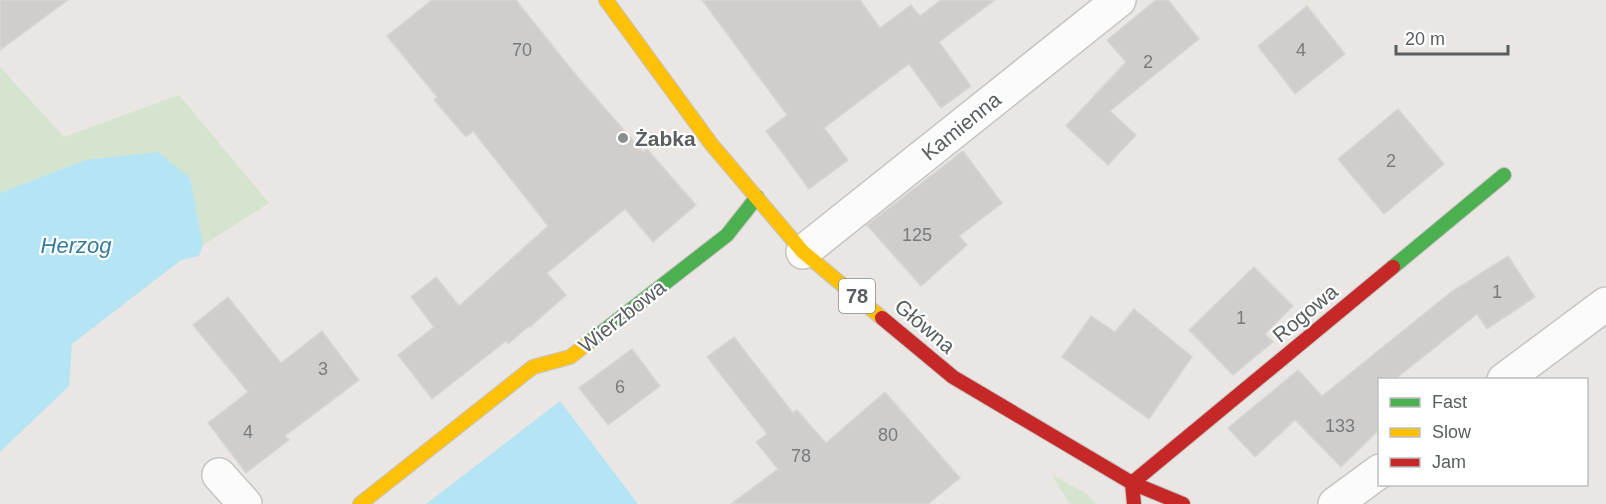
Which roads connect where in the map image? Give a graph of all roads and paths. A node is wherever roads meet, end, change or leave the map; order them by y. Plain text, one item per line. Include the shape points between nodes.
1 (606, 0) edge
2 (1119, 0) edge
3 (1504, 175) dead end
4 (757, 197) junction
5 (803, 252) junction
6 (1606, 304) edge
7 (1507, 378) edge
8 (1378, 472) edge
9 (219, 475) dead end
10 (1132, 483) junction
11 (245, 504) edge
12 (360, 504) edge
13 (1134, 504) edge
14 (1183, 504) edge
15 (1335, 504) edge

1 - 4 street, Główna / 78 via 712,145
2 - 5 street, Kamienna
3 - 10 street, Rogowa
4 - 5 street, Główna / 78
4 - 12 street, Wierzbowa via 727,235 570,357 533,367
5 - 10 street, Główna / 78 via 953,377
6 - 7 street
8 - 15 street
9 - 11 street
10 - 13 street
10 - 14 street, Główna / 78

